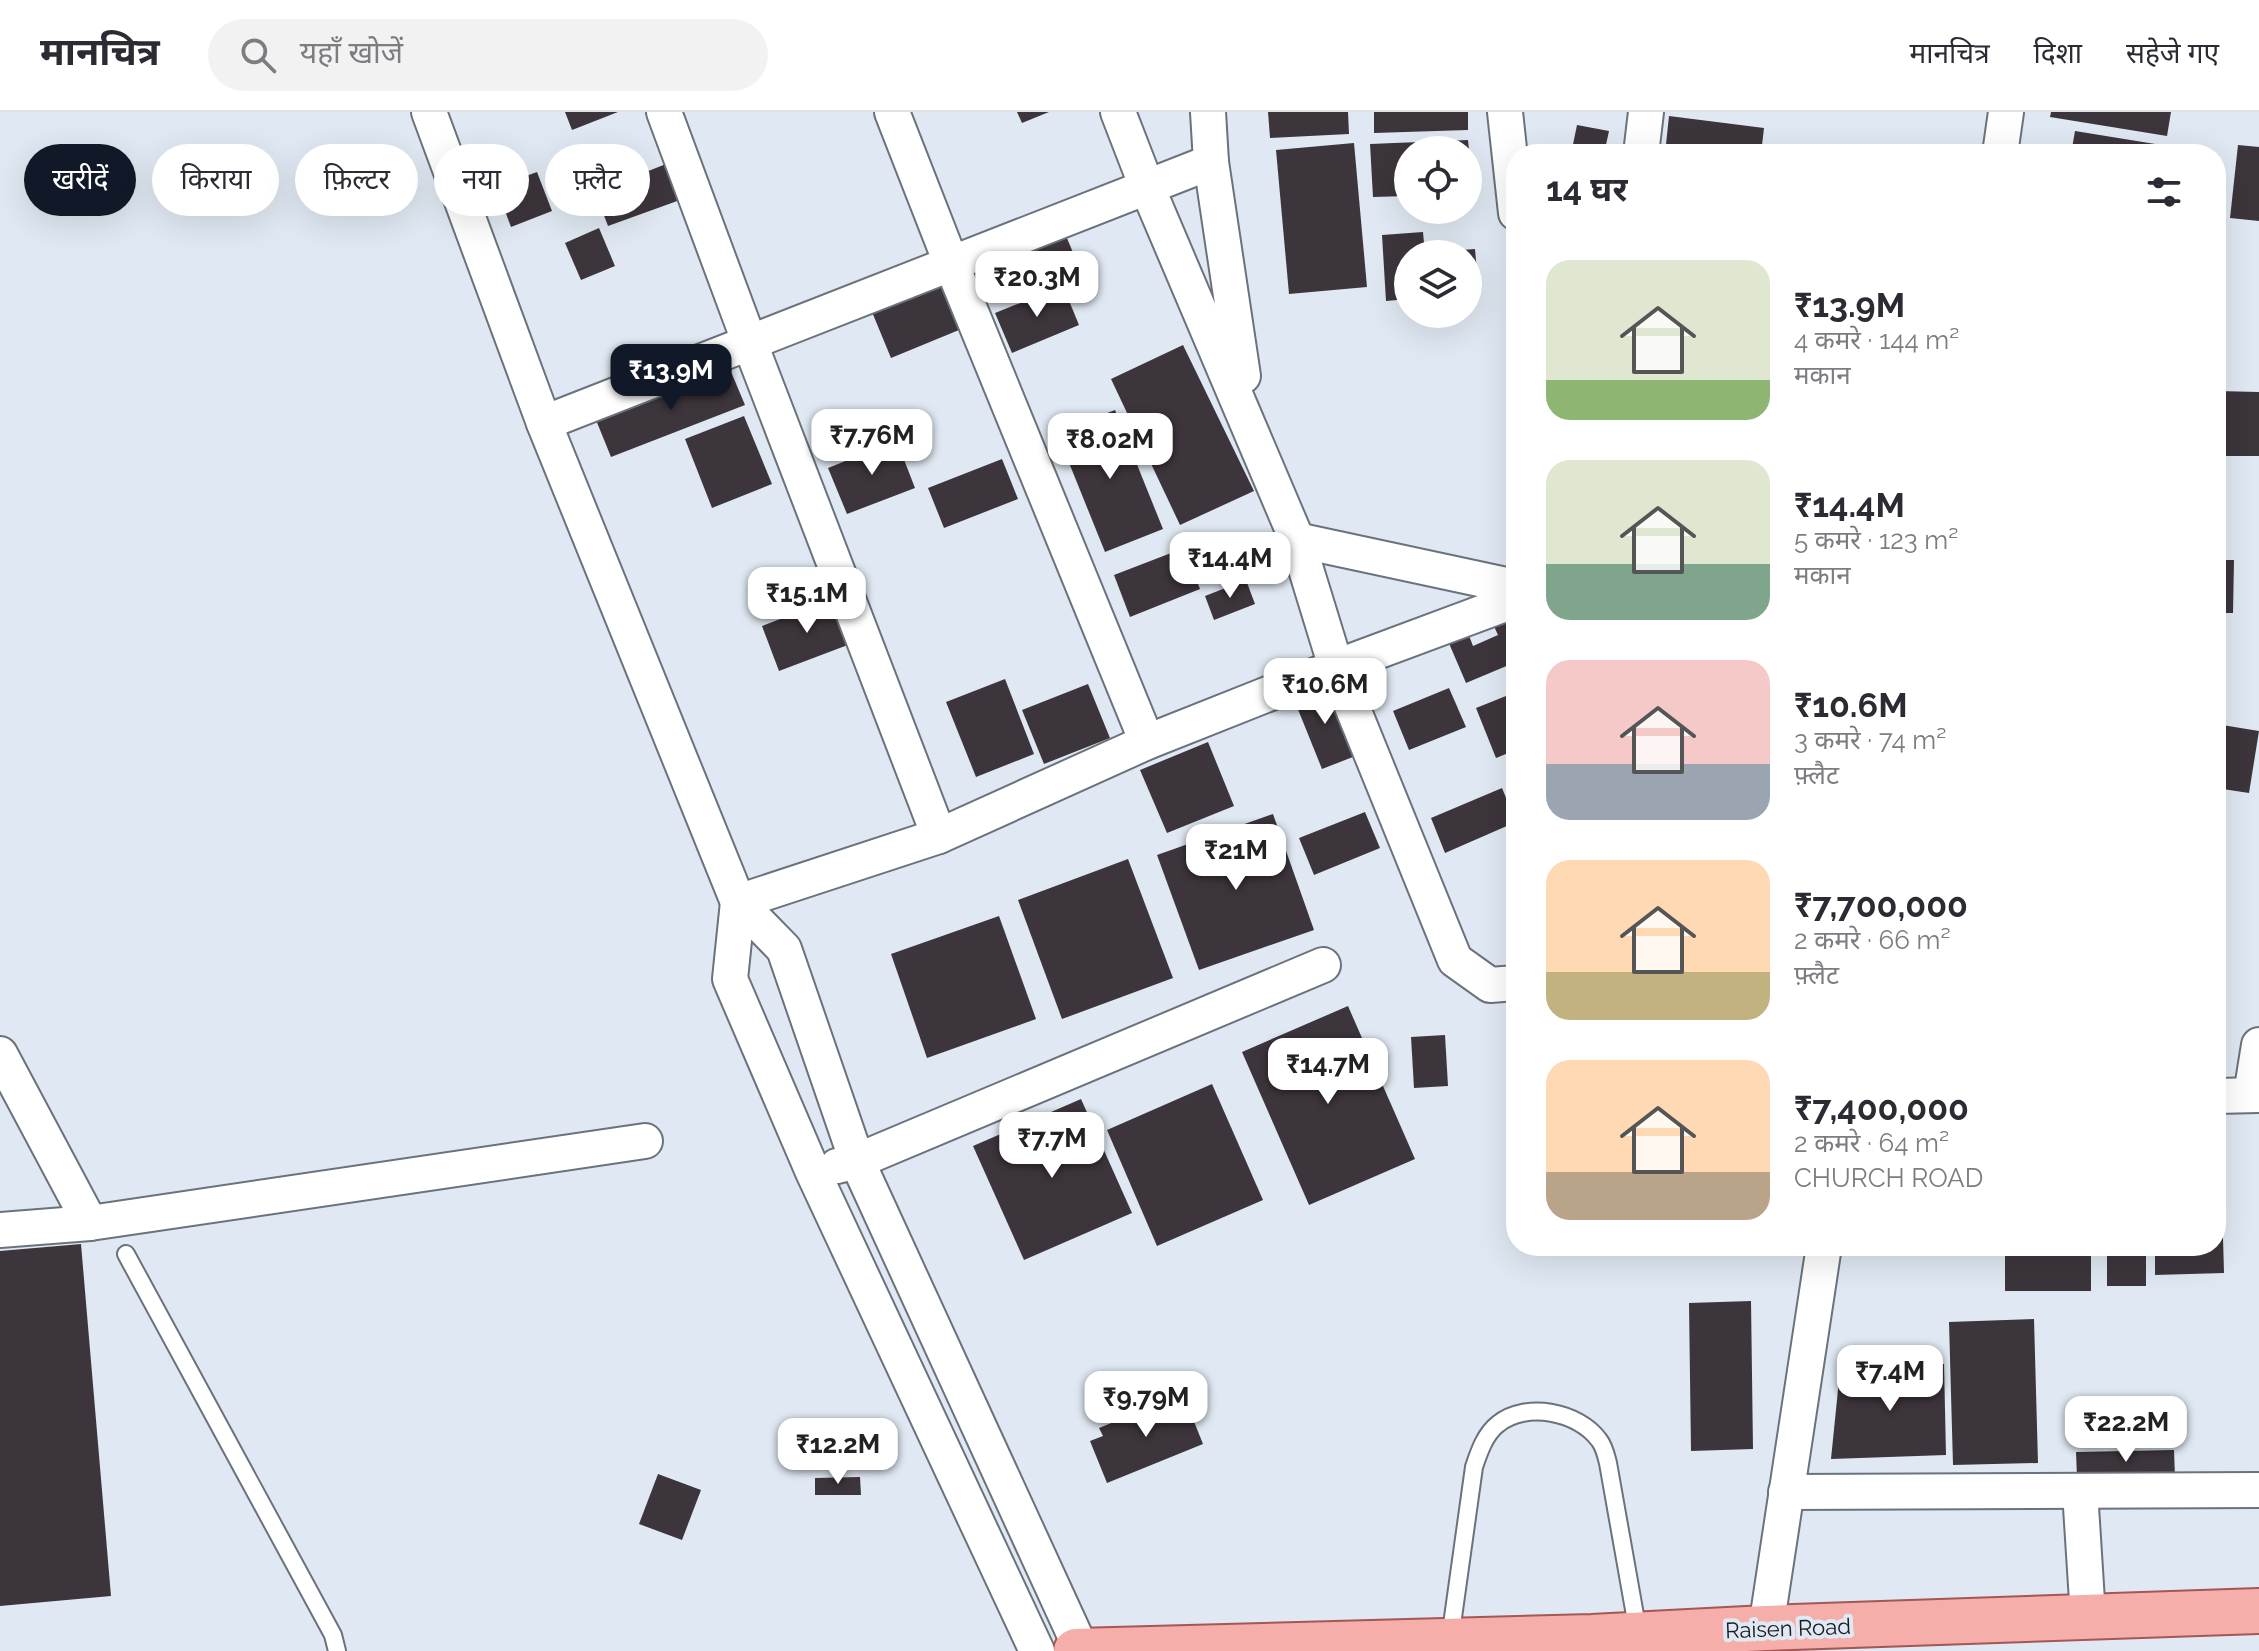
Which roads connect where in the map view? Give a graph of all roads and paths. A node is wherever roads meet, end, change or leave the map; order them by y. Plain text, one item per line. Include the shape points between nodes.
1 (429, 112) edge
2 (664, 112) edge
3 (892, 112) edge
4 (1118, 112) edge
5 (1208, 112) edge
6 (1505, 112) edge
7 (1646, 112) edge
8 (2006, 112) edge
9 (1508, 144) edge
10 (1642, 144) edge
11 (2001, 144) edge
12 (1211, 162) junction
13 (1147, 187) junction
14 (951, 263) junction
15 (749, 341) junction
16 (544, 423) junction
17 (1250, 424) junction
18 (1297, 540) junction
19 (1506, 585) edge
20 (1506, 604) edge
21 (1336, 667) junction
22 (1147, 742) junction
23 (939, 836) junction
24 (738, 902) junction
25 (1323, 965) dead end
26 (1506, 984) edge
27 (2259, 1045) edge
28 (0, 1054) edge
29 (2255, 1095) edge
30 (2226, 1096) edge
31 (645, 1141) dead end
32 (857, 1161) junction
33 (813, 1172) junction
34 (90, 1223) junction
35 (0, 1230) edge
36 (126, 1254) dead end
37 (1822, 1256) edge
38 (2259, 1490) edge
39 (2080, 1491) junction
40 (1786, 1492) junction
41 (2259, 1611) edge
42 (2088, 1617) junction
43 (1766, 1628) junction
44 (1639, 1635) junction
45 (1698, 1641) edge
46 (1429, 1644) edge
47 (337, 1651) edge
48 (1037, 1651) edge
49 (1076, 1651) edge
50 (1082, 1651) edge

1 - 16 street
2 - 15 street
3 - 14 street
4 - 13 street
5 - 12 street
6 - 9 street
7 - 10 street
8 - 11 street
12 - 13 street
12 - 17 street
13 - 14 street
13 - 17 street
14 - 15 street
14 - 22 street
15 - 16 street
15 - 23 street
16 - 24 street
17 - 18 street
18 - 19 street
18 - 21 street
20 - 21 street
21 - 22 street
21 - 26 street via 1455,960 1490,985
22 - 23 street
23 - 24 street
24 - 32 street via 784,949
24 - 33 street via 730,979
25 - 32 street
27 - 29 street
28 - 34 street
29 - 30 street
31 - 34 street
32 - 33 street
32 - 50 street
33 - 48 street
34 - 35 street
36 - 47 lane
37 - 40 street
38 - 39 street
39 - 40 street
39 - 42 street
40 - 43 street
41 - 42 main road, Raisen Road
42 - 43 main road, Raisen Road
43 - 45 main road, Raisen Road
44 - 45 main road, Raisen Road
44 - 46 main road, Raisen Road
44 - 46 lane via 1602,1443 1579,1421 1526,1413 1498,1424 1480,1449
46 - 50 main road, Raisen Road
49 - 50 main road, Raisen Road

